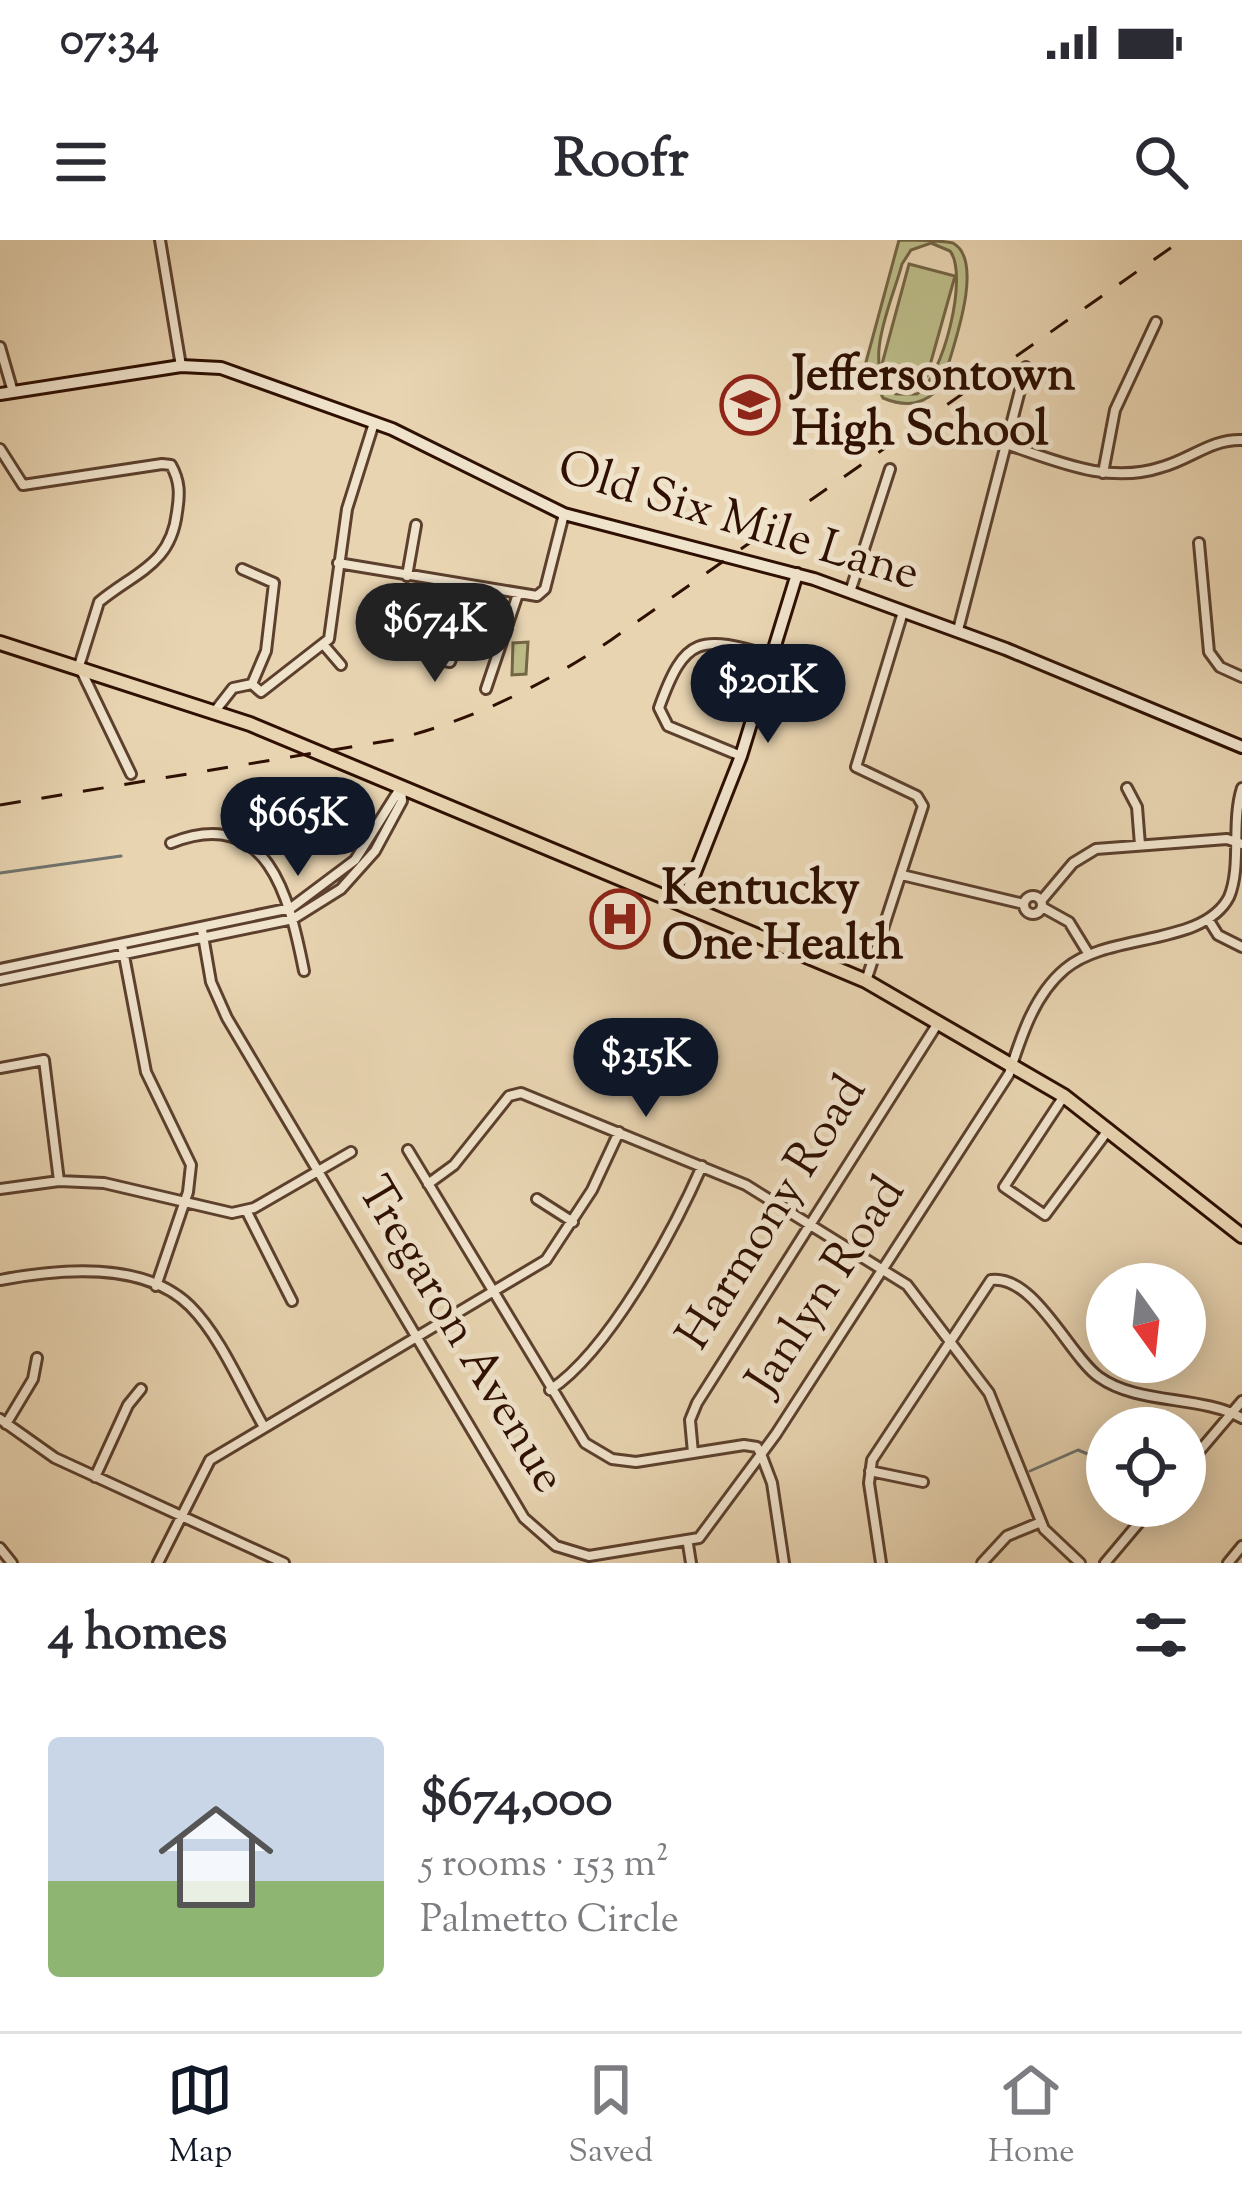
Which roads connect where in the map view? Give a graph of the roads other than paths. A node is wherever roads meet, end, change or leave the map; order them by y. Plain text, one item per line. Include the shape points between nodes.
1 (160, 240) edge
2 (1156, 322) dead end
3 (0, 347) edge
4 (181, 366) junction
5 (1026, 367) dead end
6 (7, 393) edge
7 (374, 422) junction
8 (1242, 440) edge
9 (1006, 444) junction
10 (0, 448) edge
11 (890, 469) dead end
12 (1103, 473) junction
13 (564, 514) junction
14 (416, 525) dead end
15 (1199, 543) dead end
16 (338, 563) junction
17 (242, 569) dead end
18 (797, 574) junction
19 (407, 576) junction
20 (456, 584) junction
21 (850, 592) junction
22 (522, 595) junction
23 (454, 599) junction
24 (904, 611) junction
25 (958, 630) junction
26 (0, 643) edge
27 (323, 644) junction
28 (772, 656) junction
29 (341, 665) dead end
30 (79, 666) junction
31 (1242, 677) edge
32 (252, 684) junction
33 (486, 689) dead end
34 (215, 711) junction
35 (1242, 747) edge
36 (740, 756) junction
37 (131, 774) dead end
38 (401, 787) junction
39 (1126, 788) dead end
40 (1242, 788) edge
41 (1238, 843) edge
42 (171, 844) dead end
43 (1140, 844) junction
44 (902, 874) junction
45 (683, 903) junction
46 (1041, 904) junction
47 (292, 914) junction
48 (1208, 920) junction
49 (202, 929) junction
50 (203, 941) junction
51 (122, 945) junction
52 (1242, 947) edge
53 (1088, 953) junction
54 (124, 956) junction
55 (0, 968) edge
56 (304, 971) dead end
57 (0, 980) edge
58 (866, 981) junction
59 (940, 1020) junction
60 (1012, 1062) junction
61 (0, 1068) edge
62 (1064, 1096) junction
63 (1110, 1128) junction
64 (619, 1132) junction
65 (408, 1150) dead end
66 (351, 1152) dead end
67 (701, 1166) junction
68 (317, 1171) junction
69 (58, 1181) junction
70 (428, 1184) junction
71 (0, 1189) edge
72 (536, 1199) dead end
73 (185, 1201) junction
74 (247, 1210) junction
75 (573, 1222) junction
76 (811, 1222) junction
77 (1242, 1235) edge
78 (883, 1268) junction
79 (0, 1280) edge
80 (156, 1286) junction
81 (494, 1295) junction
82 (292, 1301) dead end
83 (416, 1337) junction
84 (950, 1340) junction
85 (37, 1358) dead end
86 (141, 1389) dead end
87 (550, 1390) junction
88 (1242, 1401) edge
89 (1231, 1413) junction
90 (1242, 1418) edge
91 (3, 1421) edge
92 (265, 1427) junction
93 (1206, 1443) edge
94 (693, 1453) junction
95 (761, 1454) junction
96 (870, 1471) junction
97 (95, 1477) junction
98 (923, 1482) dead end
99 (179, 1515) junction
100 (1041, 1522) junction
101 (1135, 1527) edge
102 (688, 1544) junction
103 (1242, 1546) edge
104 (0, 1548) edge
105 (599, 1560) edge
106 (12, 1563) edge
107 (158, 1563) edge
108 (284, 1563) edge
109 (691, 1563) edge
110 (784, 1563) edge
111 (881, 1563) edge
112 (982, 1563) edge
113 (1080, 1563) edge
114 (1105, 1563) edge
115 (1228, 1563) edge

1 - 4 street
2 - 12 street via 1115,410
3 - 6 street
4 - 6 street, Old Six Mile Lane
4 - 7 street, Old Six Mile Lane via 221,368
5 - 9 street
7 - 13 street, Old Six Mile Lane
7 - 16 street
8 - 12 street via 1214,442 1160,469
9 - 12 street
9 - 25 street
10 - 30 street via 22,485 162,464 176,474 169,547 99,602
11 - 21 street
13 - 18 street, Old Six Mile Lane
13 - 22 street via 544,592
14 - 19 street
15 - 31 street via 1209,652
16 - 19 street
16 - 27 street
17 - 32 street via 274,583 266,650
18 - 21 street, Old Six Mile Lane
18 - 28 street
19 - 20 street
20 - 22 street
20 - 23 street
21 - 24 street, Old Six Mile Lane
22 - 33 street
23 - 23 street via 437,607 428,658 440,664 450,662 467,614
24 - 25 street, Old Six Mile Lane
24 - 44 street via 856,767 923,801
25 - 35 street, Old Six Mile Lane
26 - 30 main road
27 - 29 street
27 - 32 street via 261,692
28 - 36 street
28 - 36 street via 711,642 693,646 674,667 659,708 668,726
30 - 34 main road
30 - 37 street
32 - 34 street via 233,688
34 - 38 main road
36 - 45 street
38 - 45 main road
38 - 47 street via 402,801 376,851 341,889
39 - 43 street
40 - 41 street
41 - 43 street
41 - 48 street via 1233,886
42 - 47 street via 210,830 236,835
43 - 46 street via 1085,854
44 - 46 street
44 - 58 street
45 - 58 main road
46 - 53 street via 1069,922
47 - 49 street
47 - 50 street
47 - 56 street
48 - 52 street
48 - 53 street
49 - 50 street, Tregaron Avenue
49 - 51 street
50 - 54 street
50 - 68 street, Tregaron Avenue via 218,1000
51 - 54 street
51 - 55 street
53 - 60 street, Janlyn Road via 1048,987
54 - 57 street
54 - 73 street via 146,1072 190,1159
58 - 59 main road
59 - 60 main road
59 - 76 street, Harmony Road
60 - 62 main road
60 - 78 street, Janlyn Road
61 - 69 street via 44,1060
62 - 63 main road
62 - 63 street via 1004,1187 1046,1215
63 - 77 main road
64 - 67 street
64 - 70 street via 516,1093
64 - 75 street
65 - 70 street
66 - 68 street
67 - 76 street
67 - 87 street via 588,1359
68 - 74 street
68 - 83 street, Tregaron Avenue
69 - 71 street
69 - 73 street
70 - 81 street
72 - 75 street
73 - 74 street via 225,1213
73 - 80 street
74 - 82 street
75 - 81 street via 546,1260
76 - 78 street
76 - 94 street, Harmony Road via 697,1403
78 - 84 street via 912,1290
78 - 95 street, Janlyn Road
79 - 80 street via 70,1270
80 - 92 street via 197,1315
81 - 83 street
81 - 87 street
83 - 92 street
83 - 105 street, Tregaron Avenue via 529,1525
84 - 89 street via 988,1283 1003,1279 1062,1329 1101,1379
84 - 96 street
84 - 100 street via 996,1407
85 - 91 street via 34,1379
86 - 97 street
87 - 94 street via 578,1437 603,1455 636,1462
88 - 89 street
89 - 90 street
89 - 93 street
91 - 97 street
92 - 99 street via 206,1464
94 - 95 street via 743,1445
95 - 102 street
95 - 110 street, Janlyn Road
96 - 98 street
96 - 111 street
97 - 99 street
99 - 107 street
99 - 108 street
100 - 112 street via 1007,1536
100 - 113 street
101 - 114 street
102 - 105 street, Tregaron Avenue
102 - 109 street
103 - 115 street
104 - 106 street

